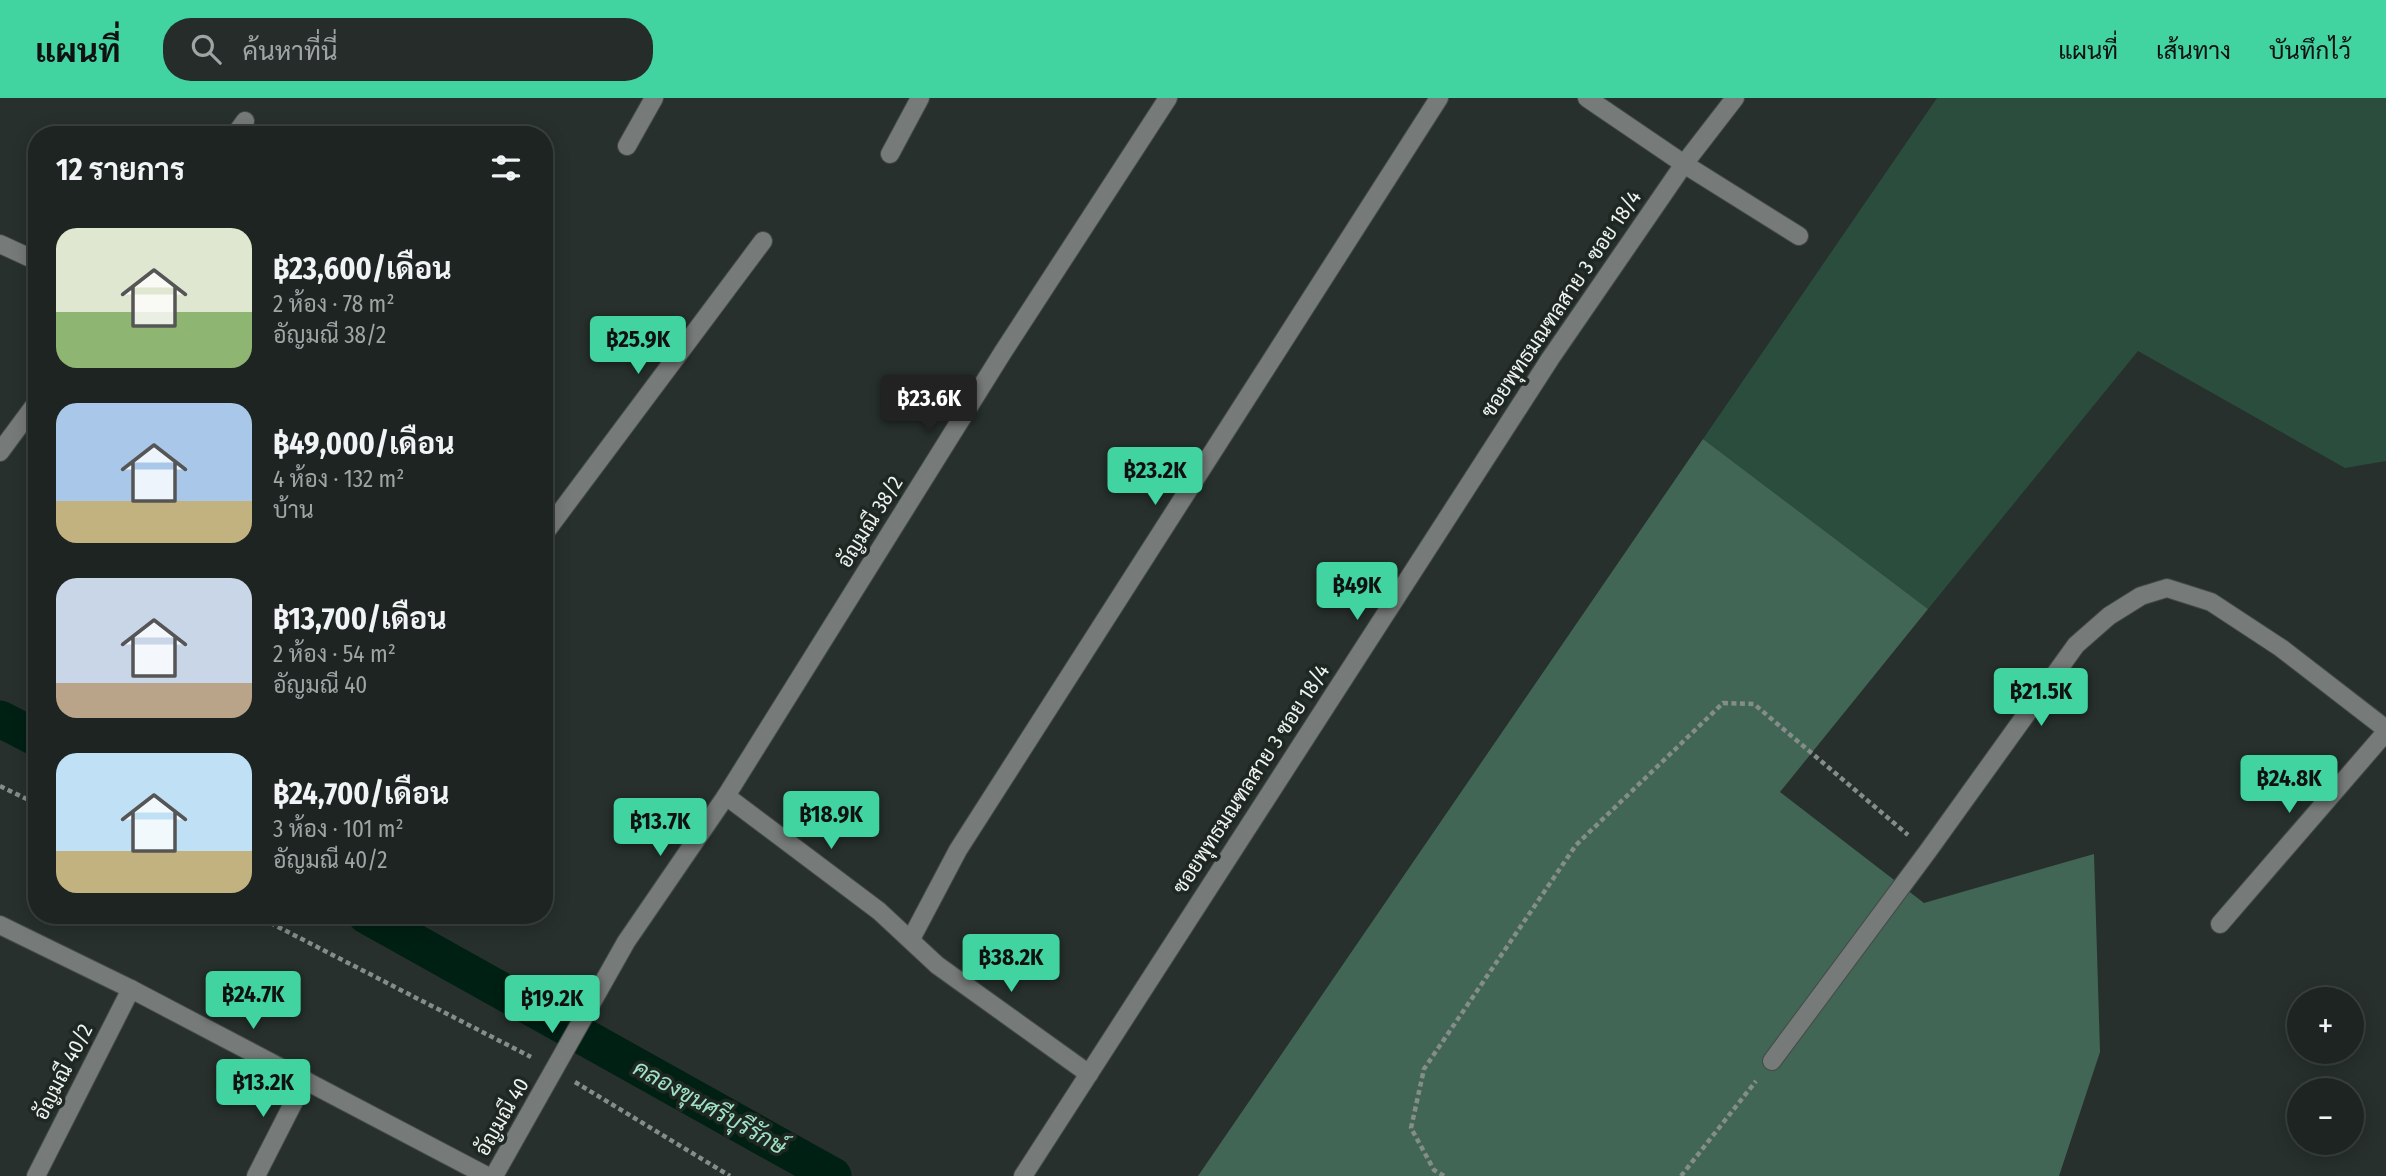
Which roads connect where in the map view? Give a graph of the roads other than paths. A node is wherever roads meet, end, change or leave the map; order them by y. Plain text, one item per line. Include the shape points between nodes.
1 (654, 98) edge
2 (920, 98) edge
3 (1168, 98) edge
4 (1439, 98) edge
5 (1587, 98) edge
6 (1735, 98) edge
7 (627, 146) dead end
8 (890, 154) dead end
9 (1684, 164) junction
10 (1799, 236) dead end
11 (763, 241) dead end
12 (0, 244) edge
13 (28, 257) edge
14 (28, 414) edge
15 (0, 452) edge
16 (553, 522) edge
17 (2386, 730) edge
18 (726, 796) junction
19 (2220, 924) dead end
20 (0, 925) edge
21 (911, 939) junction
22 (131, 989) junction
23 (1772, 1061) road end
24 (1089, 1074) junction
25 (305, 1080) junction
26 (36, 1176) edge
27 (256, 1176) edge
28 (487, 1176) edge
29 (494, 1176) edge
30 (1023, 1176) edge

1 - 7 street
2 - 8 street
3 - 18 street, อัญมณี 38/2 via 1003,352
4 - 21 street via 958,850
5 - 9 street
6 - 9 street, ซอยพุทธมณฑลสาย 3 ซอย 18/4
9 - 10 street
9 - 24 street, ซอยพุทธมณฑลสาย 3 ซอย 18/4 via 1542,371
11 - 16 street
12 - 13 street
14 - 15 street
17 - 19 street
17 - 23 street via 2281,648 2211,602 2166,588 2141,596 2076,645
18 - 21 street
18 - 29 street, อัญมณี 40 via 625,943
20 - 22 street
21 - 24 street via 937,965
22 - 25 street
22 - 26 street, อัญมณี 40/2
24 - 30 street, ซอยพุทธมณฑลสาย 3 ซอย 18/4
25 - 27 street
25 - 28 street

